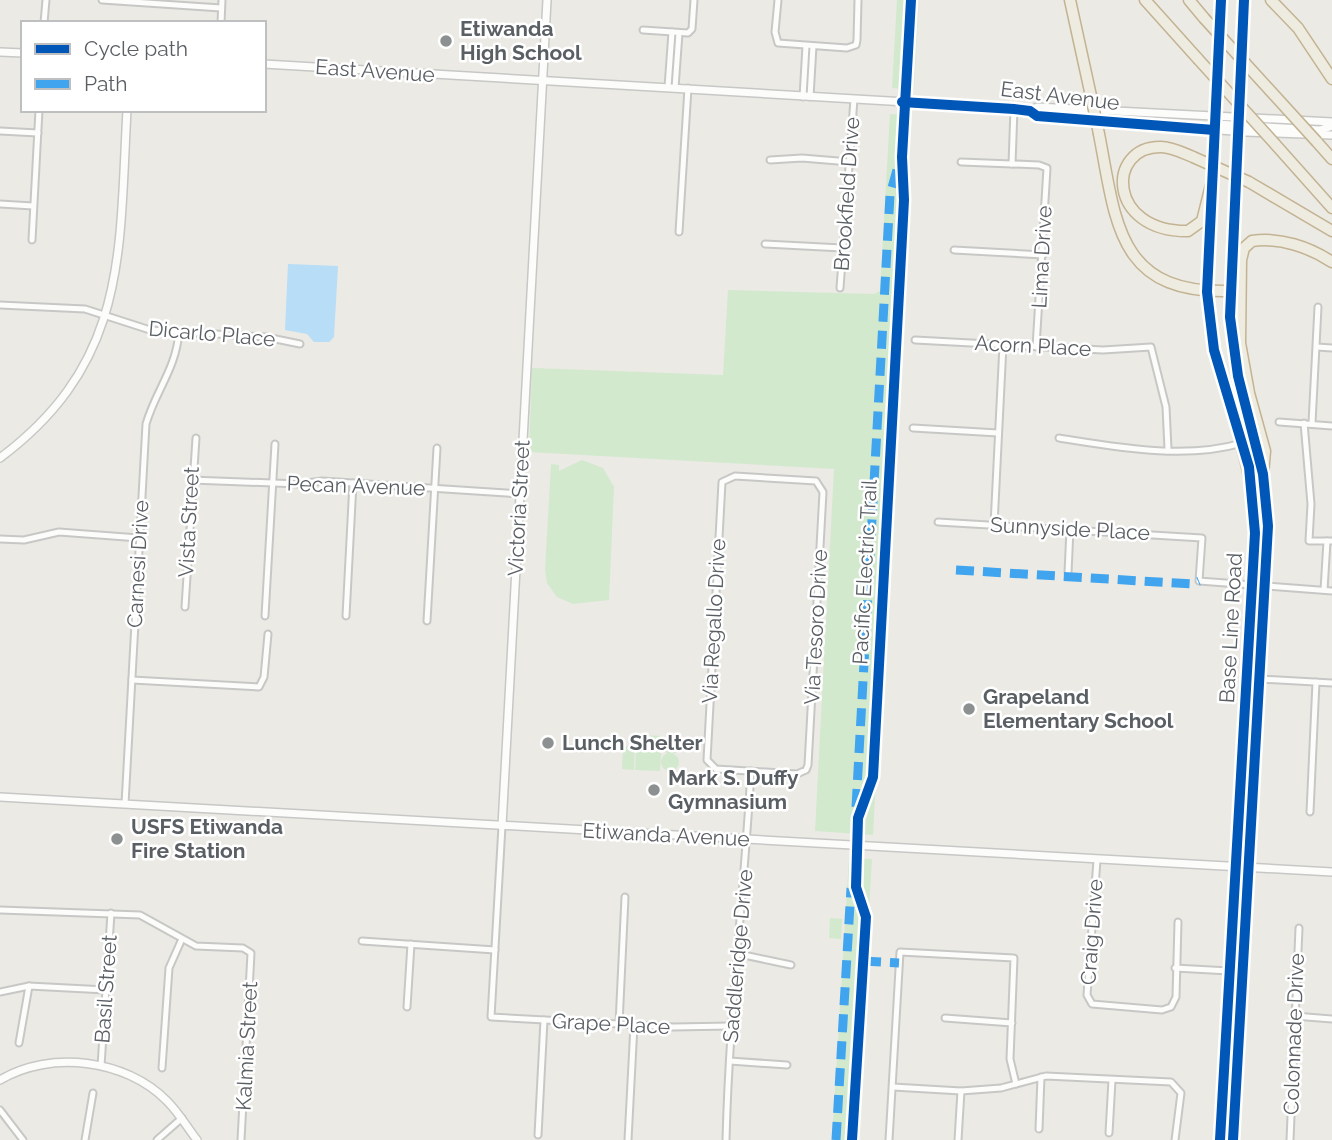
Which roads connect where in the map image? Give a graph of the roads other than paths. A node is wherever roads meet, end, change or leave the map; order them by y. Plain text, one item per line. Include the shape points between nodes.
1 (46, 0) edge
2 (102, 0) edge
3 (121, 0) edge
4 (222, 0) edge
5 (547, 0) edge
6 (694, 0) edge
7 (778, 0) edge
8 (858, 0) edge
9 (1070, 0) edge
10 (1145, 0) edge
11 (1189, 0) edge
12 (1221, 0) edge
13 (1244, 0) edge
14 (1271, 0) edge
15 (221, 8) junction
16 (44, 21) edge
17 (220, 21) edge
18 (643, 30) dead end
19 (676, 32) junction
20 (809, 46) junction
21 (0, 52) edge
22 (21, 53) edge
23 (266, 64) edge
24 (1332, 79) edge
25 (542, 81) junction
26 (672, 88) junction
27 (688, 88) junction
28 (806, 97) junction
29 (854, 99) junction
30 (1014, 110) junction
31 (1030, 111) junction
32 (40, 112) edge
33 (127, 112) edge
34 (1214, 123) junction
35 (1236, 124) junction
36 (1332, 124) edge
37 (0, 131) edge
38 (38, 133) junction
39 (1332, 135) edge
40 (1332, 159) edge
41 (770, 160) dead end
42 (850, 162) junction
43 (961, 162) dead end
44 (1012, 164) junction
45 (1211, 185) junction
46 (0, 204) edge
47 (33, 206) junction
48 (1332, 208) edge
49 (679, 232) dead end
50 (1332, 232) edge
51 (32, 240) dead end
52 (765, 244) dead end
53 (842, 248) junction
54 (954, 250) dead end
55 (1043, 255) junction
56 (1332, 262) edge
57 (840, 289) dead end
58 (1229, 291) junction
59 (1206, 292) junction
60 (0, 304) edge
61 (1318, 307) dead end
62 (106, 316) junction
63 (179, 332) junction
64 (915, 340) dead end
65 (300, 344) dead end
66 (1003, 345) junction
67 (1036, 347) junction
68 (1317, 347) junction
69 (1332, 348) edge
70 (1279, 422) dead end
71 (1304, 423) junction
72 (1312, 424) junction
73 (1332, 426) edge
74 (913, 428) dead end
75 (998, 433) junction
76 (196, 438) dead end
77 (1059, 438) dead end
78 (1242, 443) junction
79 (275, 444) dead end
80 (437, 448) dead end
81 (1168, 449) junction
82 (0, 458) edge
83 (1263, 474) junction
84 (727, 478) joint
85 (191, 480) junction
86 (354, 483) junction
87 (272, 484) junction
88 (434, 489) junction
89 (520, 494) junction
90 (938, 522) dead end
91 (994, 525) junction
92 (1070, 529) junction
93 (139, 538) junction
94 (0, 539) edge
95 (1329, 541) edge
96 (1068, 573) dead end
97 (1253, 584) junction
98 (1265, 586) junction
99 (1324, 590) junction
100 (1332, 591) edge
101 (184, 607) dead end
102 (265, 616) dead end
103 (346, 616) dead end
104 (427, 621) dead end
105 (268, 634) dead end
106 (1260, 679) junction
107 (132, 680) junction
108 (1316, 682) junction
109 (1332, 683) edge
110 (751, 771) junction
111 (0, 797) edge
112 (125, 804) junction
113 (1310, 812) dead end
114 (502, 826) junction
115 (747, 839) junction
116 (1097, 860) junction
117 (1236, 867) junction
118 (1251, 868) junction
119 (1332, 872) edge
120 (625, 897) dead end
121 (0, 910) edge
122 (111, 913) junction
123 (1178, 922) dead end
124 (1299, 928) dead end
125 (181, 941) junction
126 (362, 942) dead end
127 (411, 944) junction
128 (495, 950) junction
129 (739, 954) junction
130 (791, 965) dead end
131 (1175, 968) junction
132 (1228, 971) junction
133 (29, 986) junction
134 (106, 990) junction
135 (0, 992) edge
136 (407, 1007) dead end
137 (491, 1017) joint
138 (1294, 1017) junction
139 (945, 1018) dead end
140 (1332, 1018) edge
141 (544, 1020) junction
142 (1012, 1023) junction
143 (619, 1024) junction
144 (634, 1025) junction
145 (731, 1026) junction
146 (19, 1043) dead end
147 (730, 1061) junction
148 (787, 1065) dead end
149 (101, 1066) junction
150 (162, 1068) dead end
151 (1041, 1077) junction
152 (0, 1080) edge
153 (1112, 1080) junction
154 (1016, 1084) junction
155 (893, 1087) junction
156 (961, 1091) junction
157 (93, 1093) dead end
158 (0, 1110) edge
159 (182, 1118) junction
160 (1039, 1129) dead end
161 (1109, 1133) dead end
162 (538, 1135) dead end
163 (23, 1140) edge
164 (85, 1140) edge
165 (158, 1140) edge
166 (197, 1140) edge
167 (241, 1140) edge
168 (628, 1140) edge
169 (726, 1140) edge
170 (889, 1140) edge
171 (958, 1140) edge
172 (1175, 1140) edge
173 (1220, 1140) edge
174 (1233, 1140) edge
175 (1290, 1140) edge

1 - 16 street
2 - 3 street
3 - 15 street
4 - 15 street
5 - 25 street, Victoria Street
6 - 19 street via 692,29
7 - 20 street via 778,43
8 - 20 street via 853,48
9 - 59 highway, bridge via 1118,227 1133,256 1159,279
10 - 48 highway, bridge
11 - 40 highway, bridge
12 - 34 main road, Base Line Road
13 - 35 main road, Base Line Road
14 - 24 highway via 1298,28
15 - 17 street
18 - 19 street
19 - 26 street
20 - 28 street
21 - 22 street
23 - 25 street, East Avenue
25 - 26 street, East Avenue
25 - 89 street, Victoria Street
26 - 27 street, East Avenue
27 - 28 street, East Avenue
27 - 49 street
28 - 29 street, East Avenue
29 - 30 street, East Avenue
29 - 42 street, Brookfield Drive
30 - 31 street, East Avenue
30 - 44 street
31 - 34 street, East Avenue via 1037,116
31 - 34 street, East Avenue via 1037,107
32 - 38 street
33 - 62 street via 119,252
34 - 35 street, East Avenue
34 - 35 street, East Avenue
34 - 45 main road, Base Line Road
35 - 36 street, East Avenue
35 - 39 street, East Avenue
35 - 58 main road, Base Line Road
37 - 38 street
38 - 47 street
41 - 42 street
42 - 53 street, Brookfield Drive
43 - 44 street
44 - 55 street, Lima Drive via 1047,168
45 - 50 highway, bridge via 1203,218 1191,230 1156,225 1133,213 1122,188 1135,156 1162,147 1249,182
45 - 59 main road, Base Line Road
46 - 47 street
47 - 51 street
52 - 53 street
53 - 57 street, Brookfield Drive
54 - 55 street
55 - 67 street, Lima Drive
56 - 83 highway via 1302,247 1273,241 1252,241 1241,255 1240,342 1265,451
58 - 59 highway
58 - 83 main road, Base Line Road via 1238,376
59 - 78 main road, Base Line Road via 1214,349
60 - 62 street, Dicarlo Place via 85,309
61 - 68 street
62 - 63 street, Dicarlo Place via 150,330
62 - 82 street via 81,372 61,401 30,435
63 - 65 street, Dicarlo Place via 266,337
63 - 93 street, Carnesi Drive via 176,359 146,424
64 - 66 street, Acorn Place
66 - 67 street, Acorn Place
66 - 75 street
67 - 81 street, Acorn Place via 1151,347 1166,407
68 - 69 street
68 - 72 street
70 - 71 street
71 - 72 street
71 - 95 street via 1311,504 1309,541
72 - 73 street
74 - 75 street
75 - 91 street
76 - 85 street, Vista Street
77 - 81 street
78 - 81 street via 1217,450
78 - 97 main road, Base Line Road via 1254,509
79 - 87 street
80 - 88 street
83 - 98 main road, Base Line Road via 1268,526
84 - 110 street, Via Regallo Drive via 722,482 707,760 716,769
84 - 110 street, Via Tesoro Drive via 816,481 821,485 806,770 797,774
85 - 87 street, Pecan Avenue
85 - 101 street, Vista Street
86 - 87 street, Pecan Avenue
86 - 88 street, Pecan Avenue
86 - 103 street
87 - 102 street
88 - 89 street, Pecan Avenue
88 - 104 street
89 - 114 street, Victoria Street
90 - 91 street, Sunnyside Place
91 - 92 street, Sunnyside Place
92 - 96 street
92 - 97 street, Sunnyside Place via 1202,537 1199,581
93 - 94 street via 59,532 24,540
93 - 107 street, Carnesi Drive
95 - 99 street
97 - 98 street
97 - 117 main road, Base Line Road
98 - 99 street
98 - 106 main road, Base Line Road
99 - 100 street
105 - 107 street via 259,687
106 - 108 street
106 - 118 main road, Base Line Road
107 - 112 street, Carnesi Drive
108 - 109 street
108 - 113 street
110 - 115 street, Saddleridge Drive
111 - 112 street, Etiwanda Avenue
112 - 114 street, Etiwanda Avenue
114 - 115 street, Etiwanda Avenue
114 - 128 street, Victoria Street
115 - 116 street, Etiwanda Avenue
115 - 129 street, Saddleridge Drive
116 - 117 street, Etiwanda Avenue
116 - 131 street, Craig Drive via 1087,995 1091,1004 1171,1007
117 - 118 street, Etiwanda Avenue
117 - 132 main road, Base Line Road
118 - 119 street, Etiwanda Avenue
118 - 174 main road, Base Line Road
120 - 143 street
121 - 122 street
122 - 125 street via 140,915
122 - 134 street, Basil Street
123 - 131 street
124 - 138 street, Colonnade Drive
125 - 150 street via 169,968
125 - 167 street, Kalmia Street via 243,948 251,953
126 - 127 street
127 - 128 street
127 - 136 street
128 - 137 street, Victoria Street
129 - 130 street
129 - 145 street, Saddleridge Drive
131 - 132 street
132 - 173 main road, Base Line Road
133 - 134 street
133 - 135 street
133 - 146 street
134 - 149 street, Basil Street
137 - 141 street, Grape Place
138 - 140 street
138 - 175 street, Colonnade Drive
139 - 142 street
141 - 143 street, Grape Place
141 - 162 street
142 - 154 street via 1010,1059
142 - 155 street via 1014,958 900,952
143 - 144 street, Grape Place
144 - 145 street, Grape Place
144 - 168 street
145 - 147 street, Saddleridge Drive
147 - 148 street
147 - 169 street, Saddleridge Drive
149 - 152 street via 37,1065
149 - 159 street via 143,1082
151 - 153 street
151 - 154 street
151 - 160 street
153 - 161 street
153 - 172 street via 1177,1085 1181,1093
154 - 156 street
155 - 156 street
155 - 170 street
156 - 171 street
157 - 164 street
158 - 163 street
159 - 165 street
159 - 166 street

